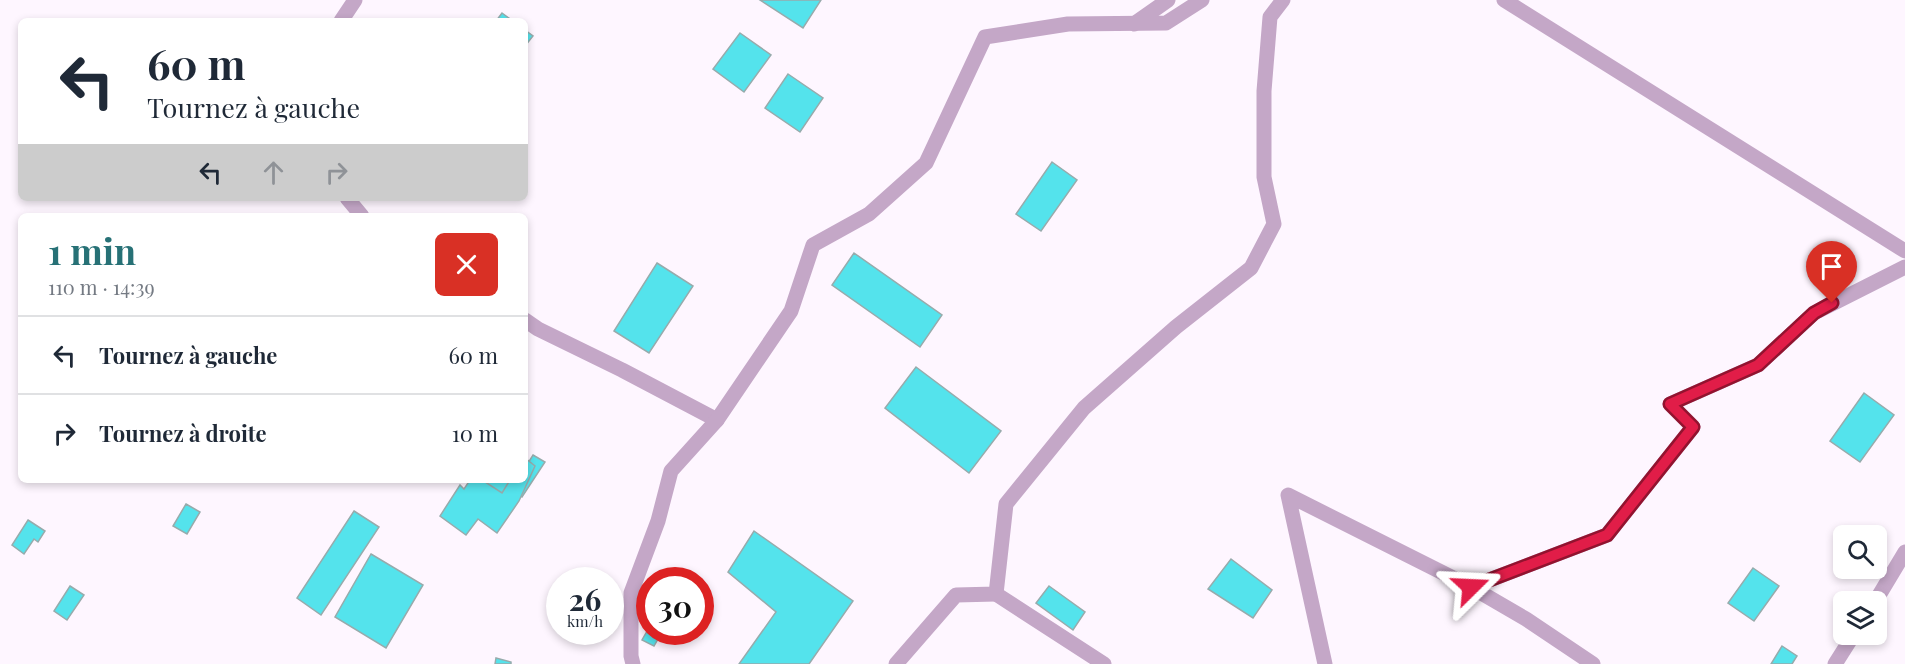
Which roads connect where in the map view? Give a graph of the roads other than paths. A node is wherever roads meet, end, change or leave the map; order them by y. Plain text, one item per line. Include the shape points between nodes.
1 (355, 0) edge
2 (1168, 0) edge
3 (1202, 0) edge
4 (1283, 0) edge
5 (1504, 0) edge
6 (343, 18) edge
7 (1134, 24) junction
8 (350, 201) edge
9 (360, 213) edge
10 (1905, 251) edge
11 (1905, 267) edge
12 (528, 322) edge
13 (717, 420) junction
14 (1905, 552) edge
15 (1471, 587) junction
16 (1882, 591) edge
17 (996, 594) junction
18 (1847, 645) edge
19 (633, 664) edge
20 (896, 664) edge
21 (1104, 664) edge
22 (1325, 664) edge
23 (1593, 664) edge
24 (1835, 664) edge

1 - 6 street
2 - 7 street
3 - 7 street via 1166,23
4 - 17 street via 1270,17 1264,91 1264,177 1274,224 1251,268 1084,408 1006,504
5 - 10 street
7 - 13 street via 1068,24 985,37 926,163 869,214 813,245 791,311
8 - 9 street
11 - 15 street via 1814,313 1758,365 1670,404 1693,427 1607,535
12 - 13 street
13 - 19 street via 671,471 658,521 631,593
14 - 16 street
15 - 22 street via 1288,495
15 - 23 street
17 - 20 street via 956,595
17 - 21 street
18 - 24 street

